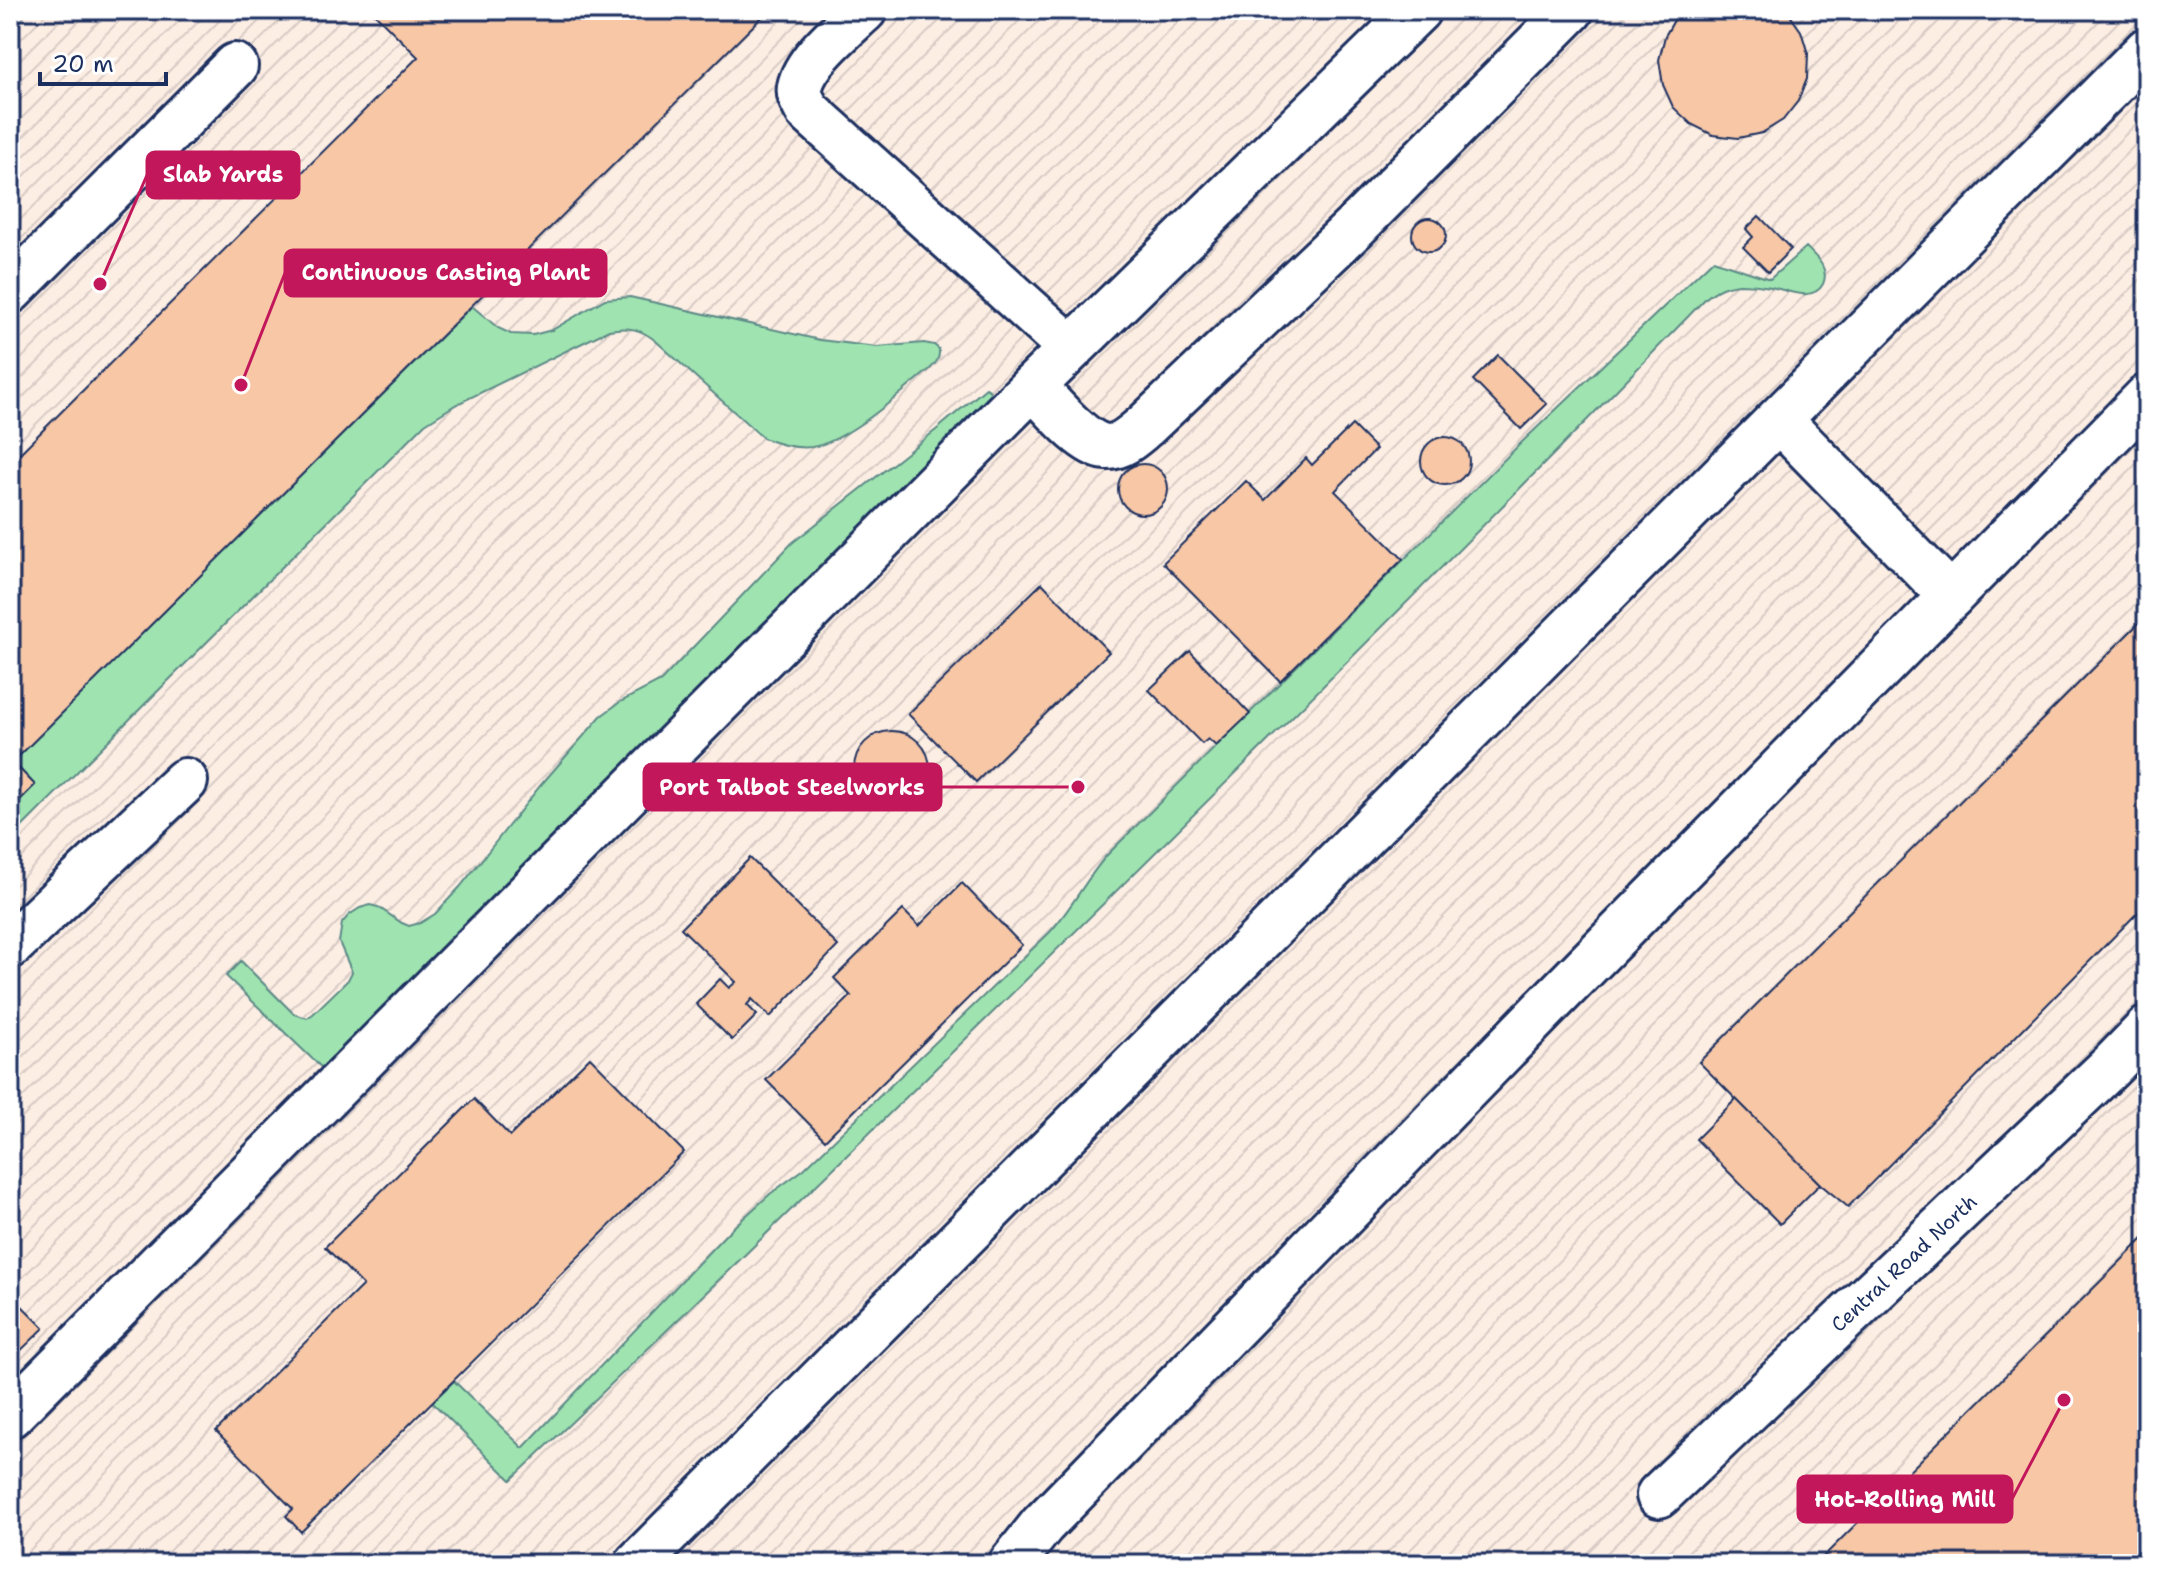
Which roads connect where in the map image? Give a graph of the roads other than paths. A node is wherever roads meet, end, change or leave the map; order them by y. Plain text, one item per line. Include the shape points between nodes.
1 (864, 10) edge
2 (1418, 10) edge
3 (1571, 10) edge
4 (2147, 50) edge
5 (235, 66) dead end
6 (10, 291) edge
7 (1071, 348) junction
8 (1033, 386) junction
9 (2147, 397) edge
10 (1779, 420) junction
11 (1951, 596) junction
12 (185, 781) dead end
13 (10, 946) edge
14 (2147, 1029) edge
15 (10, 1415) edge
16 (1659, 1495) dead end
17 (637, 1564) edge
18 (1011, 1564) edge

1 - 7 lane via 807,69 800,96 807,110
2 - 7 lane
3 - 8 lane via 1354,228 1124,443 1108,447 1090,441
4 - 10 lane
5 - 6 lane
7 - 8 lane
8 - 15 lane
9 - 11 lane
10 - 11 lane
10 - 17 lane
11 - 18 lane via 1053,1513
12 - 13 lane
14 - 16 lane, Central Road North

